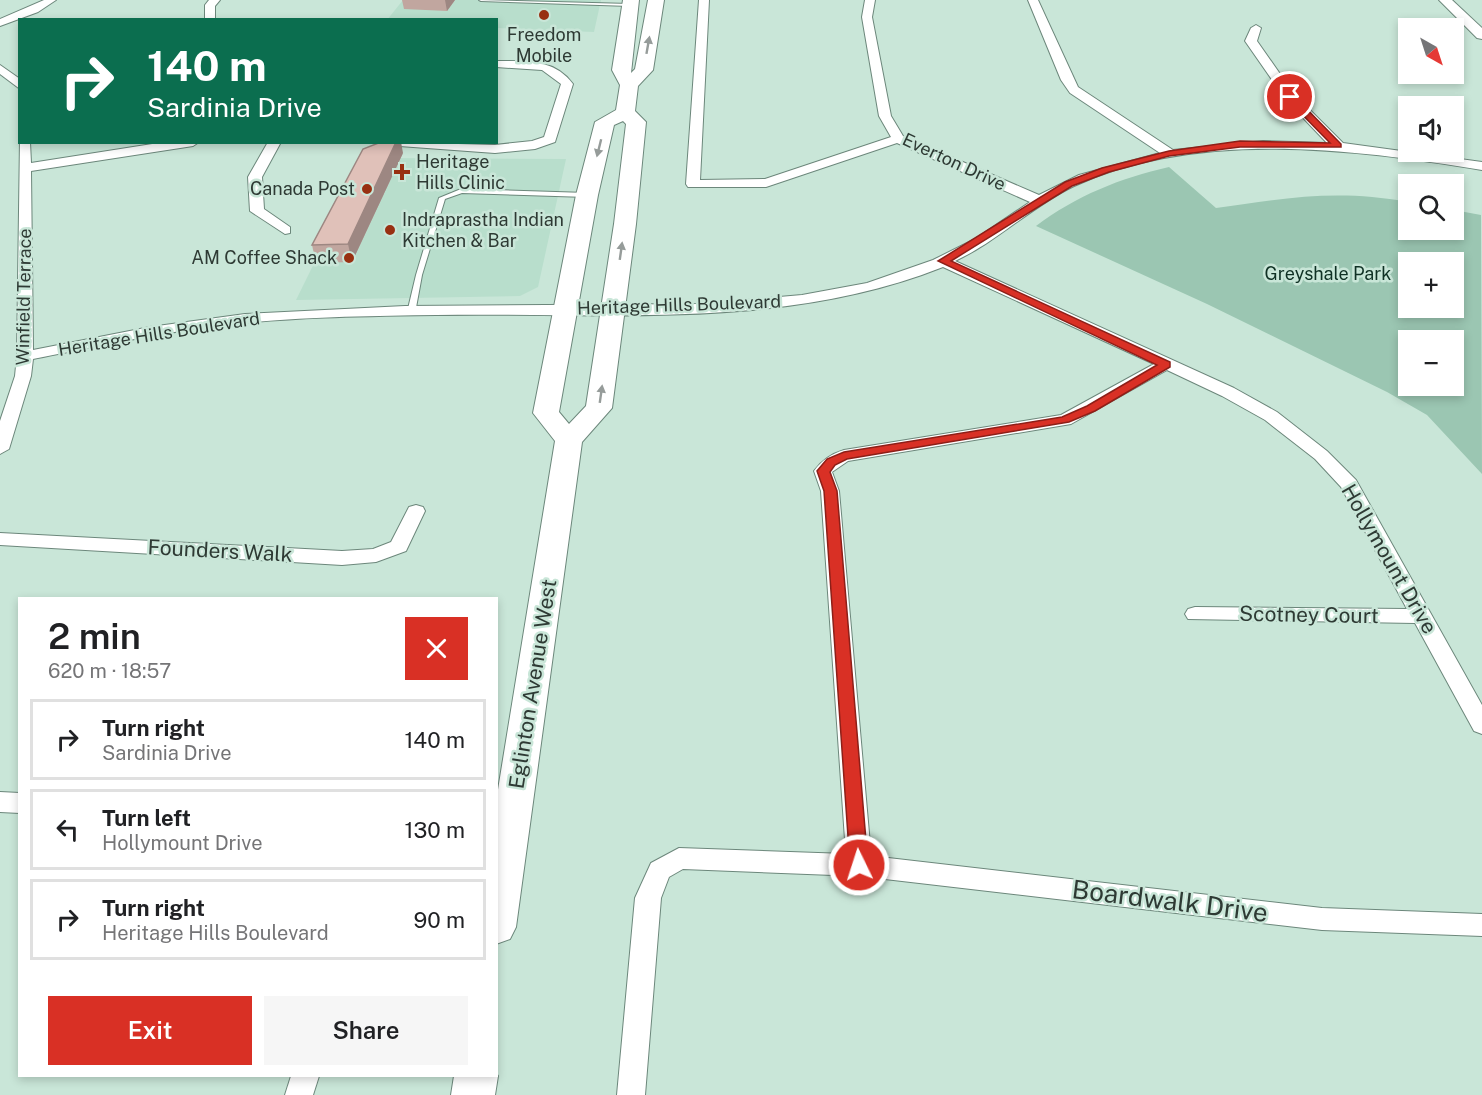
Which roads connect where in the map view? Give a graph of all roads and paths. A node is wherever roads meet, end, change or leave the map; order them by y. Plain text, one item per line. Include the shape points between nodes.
1 (51, 0) edge
2 (215, 0) edge
3 (481, 0) edge
4 (656, 0) edge
5 (704, 0) edge
6 (870, 0) edge
7 (1033, 0) edge
8 (1445, 0) edge
9 (630, 3) edge
10 (210, 18) edge
11 (0, 23) edge
12 (1256, 28) dead end
13 (1481, 33) edge
14 (498, 64) edge
15 (0, 68) edge
16 (18, 84) edge
17 (629, 85) junction
18 (625, 113) junction
19 (898, 139) junction
20 (24, 144) edge
21 (180, 144) edge
22 (273, 144) edge
23 (430, 144) edge
24 (1338, 146) junction
25 (1169, 153) junction
26 (1482, 166) edge
27 (25, 168) junction
28 (587, 195) junction
29 (1040, 201) junction
30 (285, 231) dead end
31 (943, 261) junction
32 (565, 309) junction
33 (613, 309) junction
34 (411, 313) junction
35 (25, 356) junction
36 (1166, 364) junction
37 (569, 440) junction
38 (0, 449) edge
39 (416, 511) dead end
40 (0, 539) edge
41 (1195, 614) dead end
42 (1422, 616) junction
43 (1482, 725) edge
44 (0, 802) edge
45 (18, 803) edge
46 (859, 865) junction
47 (498, 914) edge
48 (1482, 925) edge
49 (305, 1077) edge
50 (476, 1077) edge
51 (299, 1095) edge
52 (473, 1095) edge
53 (631, 1095) edge

1 - 11 street
2 - 10 street via 210,5
3 - 9 lane
17 -> 4 main road via 644,70
5 - 19 street via 693,184 766,183
6 - 19 street, Everton Drive via 867,17 885,116
7 - 25 street via 1066,80 1074,90
8 - 13 street
9 - 17 main road via 621,70
12 - 24 street via 1251,41 1290,97
14 - 23 street via 540,66 562,75 567,84 550,139 507,148
15 - 16 street
17 - 18 main road
18 -> 28 main road via 605,122
33 -> 18 main road via 636,122
19 - 29 street, Everton Drive
20 - 27 street, Winfield Terrace
21 - 27 street
22 - 30 street via 255,177 258,211
24 - 25 street, Heritage Hills Boulevard via 1240,144
24 - 26 street, Heritage Hills Boulevard
25 - 29 street, Heritage Hills Boulevard via 1106,170 1069,184
27 - 35 street, Winfield Terrace
28 - 32 main road
28 - 34 lane via 461,191 442,198
29 - 31 street, Heritage Hills Boulevard
31 - 33 street, Heritage Hills Boulevard via 869,287 799,300 746,306
31 - 36 street, Hollymount Drive
32 - 33 street, Heritage Hills Boulevard
32 - 34 street, Heritage Hills Boulevard
32 - 37 main road via 546,413
37 -> 33 main road via 599,408
34 - 35 street, Heritage Hills Boulevard via 238,318
35 - 38 street, Winfield Terrace via 23,376
36 - 42 street, Hollymount Drive via 1271,416 1321,454 1348,484
36 - 46 street via 1065,420 844,456 823,471 830,491
37 - 47 main road, Eglinton Avenue West
39 - 40 street, Founders Walk via 399,546 376,555 342,558
41 - 42 street, Scotney Court
42 - 43 street, Hollymount Drive
44 - 45 street
46 - 48 street, Boardwalk Drive via 1322,919
46 - 53 street, Boardwalk Drive via 679,858 660,870 648,898
49 - 51 street
50 - 52 main road

